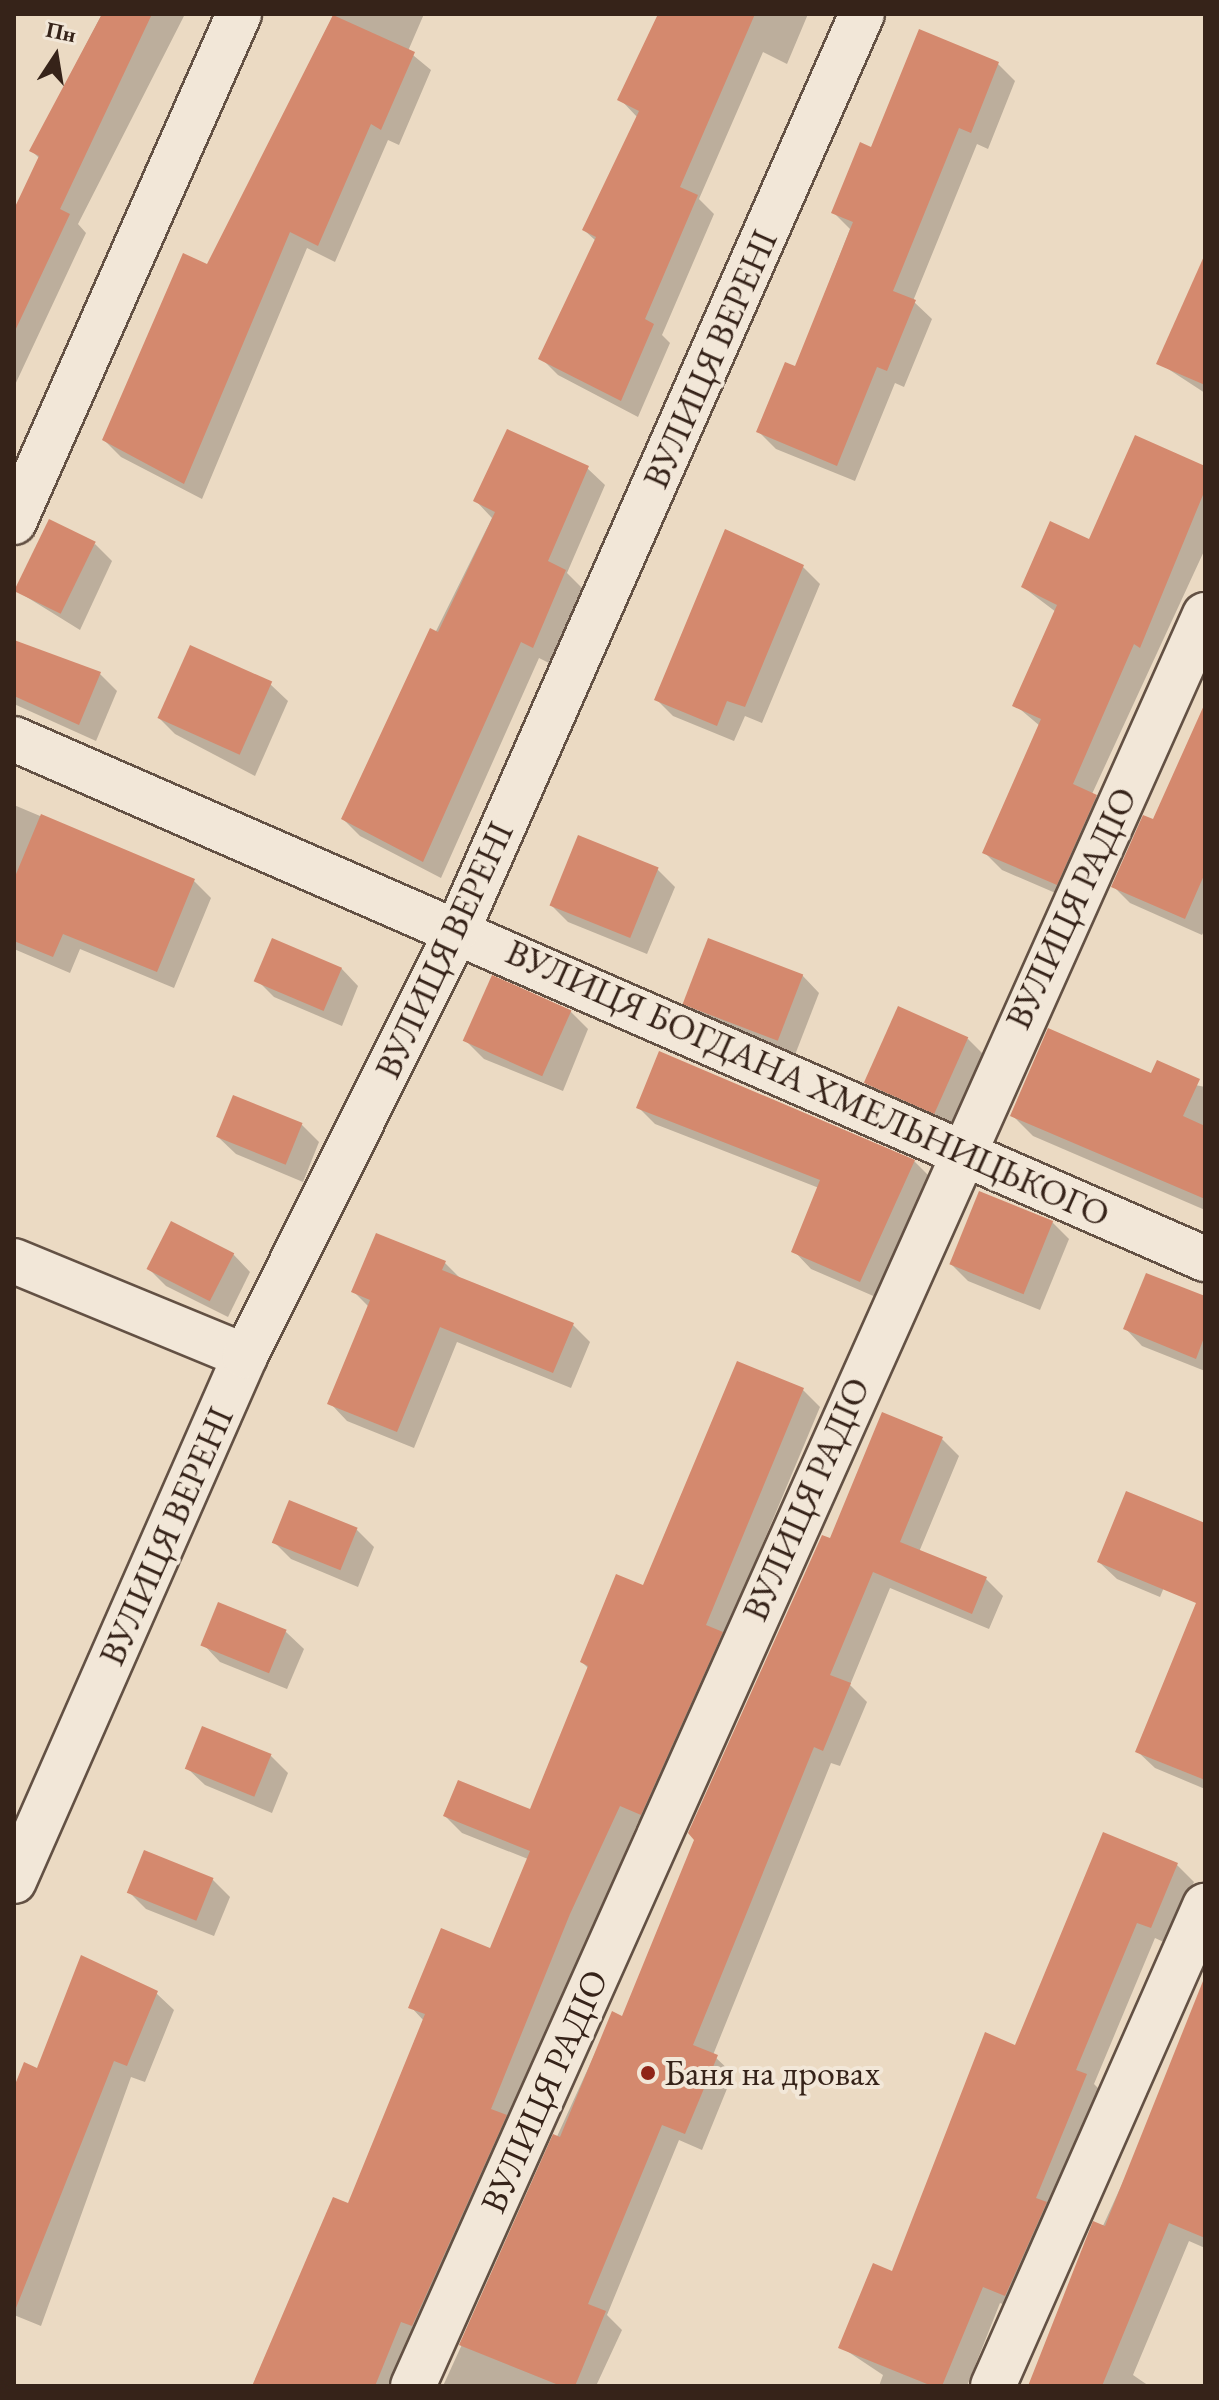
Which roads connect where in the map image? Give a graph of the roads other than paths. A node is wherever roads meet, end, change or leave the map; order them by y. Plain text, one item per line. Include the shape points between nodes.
1 (239, 14) edge
2 (862, 14) edge
3 (14, 522) edge
4 (1205, 615) edge
5 (14, 739) edge
6 (458, 929) junction
7 (960, 1150) junction
8 (1205, 1259) edge
9 (14, 1261) edge
10 (245, 1356) junction
11 (14, 1881) edge
12 (1205, 1906) edge
13 (413, 2386) edge
14 (993, 2386) edge

1 - 3 street
2 - 6 street, ВУЛИЦЯ ВЕРЕНІ
4 - 7 street, ВУЛИЦЯ РАДІО
5 - 6 street, ВУЛИЦЯ БОГДАНА ХМЕЛЬНИЦЬКОГО
6 - 7 street, ВУЛИЦЯ БОГДАНА ХМЕЛЬНИЦЬКОГО
6 - 10 street, ВУЛИЦЯ ВЕРЕНІ
7 - 8 street, ВУЛИЦЯ БОГДАНА ХМЕЛЬНИЦЬКОГО
7 - 13 street, ВУЛИЦЯ РАДІО
9 - 10 street
10 - 11 street, ВУЛИЦЯ ВЕРЕНІ
12 - 14 street

